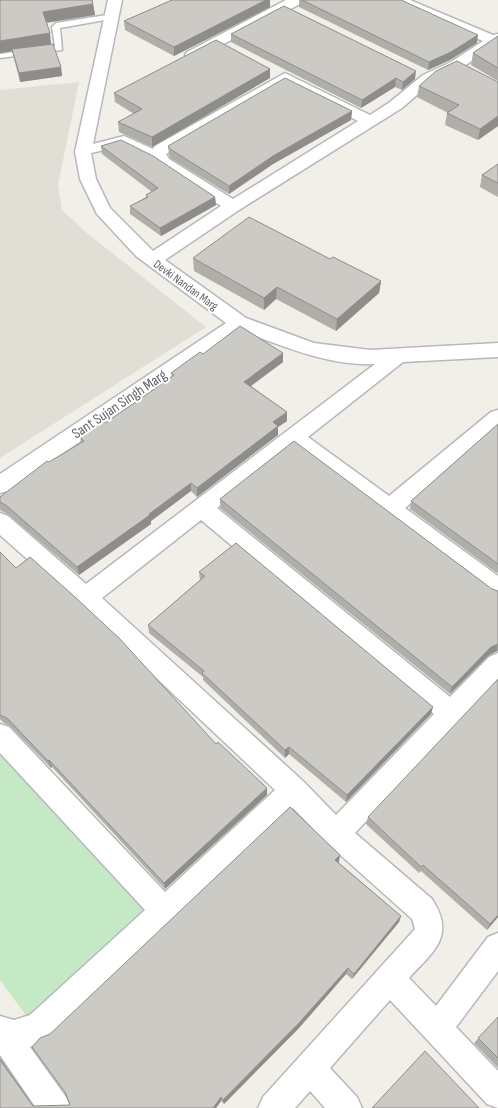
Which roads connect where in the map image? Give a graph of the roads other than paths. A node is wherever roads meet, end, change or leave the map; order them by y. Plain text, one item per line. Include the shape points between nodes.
1 (270, 0) edge
2 (398, 0) edge
3 (291, 4) edge
4 (301, 15) edge
5 (116, 17) edge
6 (496, 39) edge
7 (217, 42) junction
8 (234, 51) edge
9 (0, 56) edge
10 (182, 60) edge
11 (456, 65) junction
12 (268, 69) edge
13 (411, 70) edge
14 (473, 75) edge
15 (285, 78) junction
16 (428, 78) junction
17 (111, 96) dead end
18 (93, 105) junction
19 (370, 121) junction
20 (83, 152) junction
21 (159, 158) junction
22 (233, 206) junction
23 (152, 260) junction
24 (238, 323) junction
25 (498, 350) edge
26 (398, 356) junction
27 (498, 417) edge
28 (294, 437) junction
29 (0, 485) edge
30 (202, 508) junction
31 (390, 508) junction
32 (0, 522) edge
33 (496, 585) edge
34 (86, 597) junction
35 (498, 664) edge
36 (451, 713) junction
37 (0, 735) edge
38 (294, 790) junction
39 (336, 834) junction
40 (164, 911) junction
41 (498, 947) edge
42 (390, 979) junction
43 (437, 1028) junction
44 (2, 1033) edge
45 (310, 1068) junction
46 (498, 1093) edge
47 (55, 1108) edge
48 (274, 1108) edge
49 (346, 1108) edge

1 - 3 street
2 - 6 street
3 - 4 street
3 - 7 street
5 - 9 lane via 59,25 56,27 60,48
5 - 18 street, Devki Nandan Marg
6 - 11 street
7 - 8 street
7 - 10 street
11 - 14 street
11 - 16 street
12 - 15 street
13 - 16 street
15 - 19 street
15 - 21 street via 162,149
16 - 19 street via 396,105
17 - 18 street
18 - 20 street, Devki Nandan Marg
19 - 22 street
20 - 21 street via 124,141
20 - 23 street, Devki Nandan Marg via 88,179 103,210
21 - 22 street
22 - 23 street
23 - 24 street, Devki Nandan Marg
24 - 26 street, Devki Nandan Marg via 288,342 330,353
24 - 29 street, Sant Sujan Singh Marg
25 - 26 street, Devki Nandan Marg
26 - 28 street
27 - 31 street
28 - 30 street
28 - 31 street
30 - 34 street
30 - 36 street
31 - 33 street
32 - 34 street
34 - 38 street
35 - 36 street
36 - 39 street
37 - 40 street
38 - 39 street
38 - 40 street
39 - 42 street via 422,909 427,917 428,936
40 - 44 street via 41,1026 26,1034
41 - 43 street
42 - 43 street
42 - 45 street
43 - 46 street
44 - 47 street
45 - 48 street
45 - 49 street

